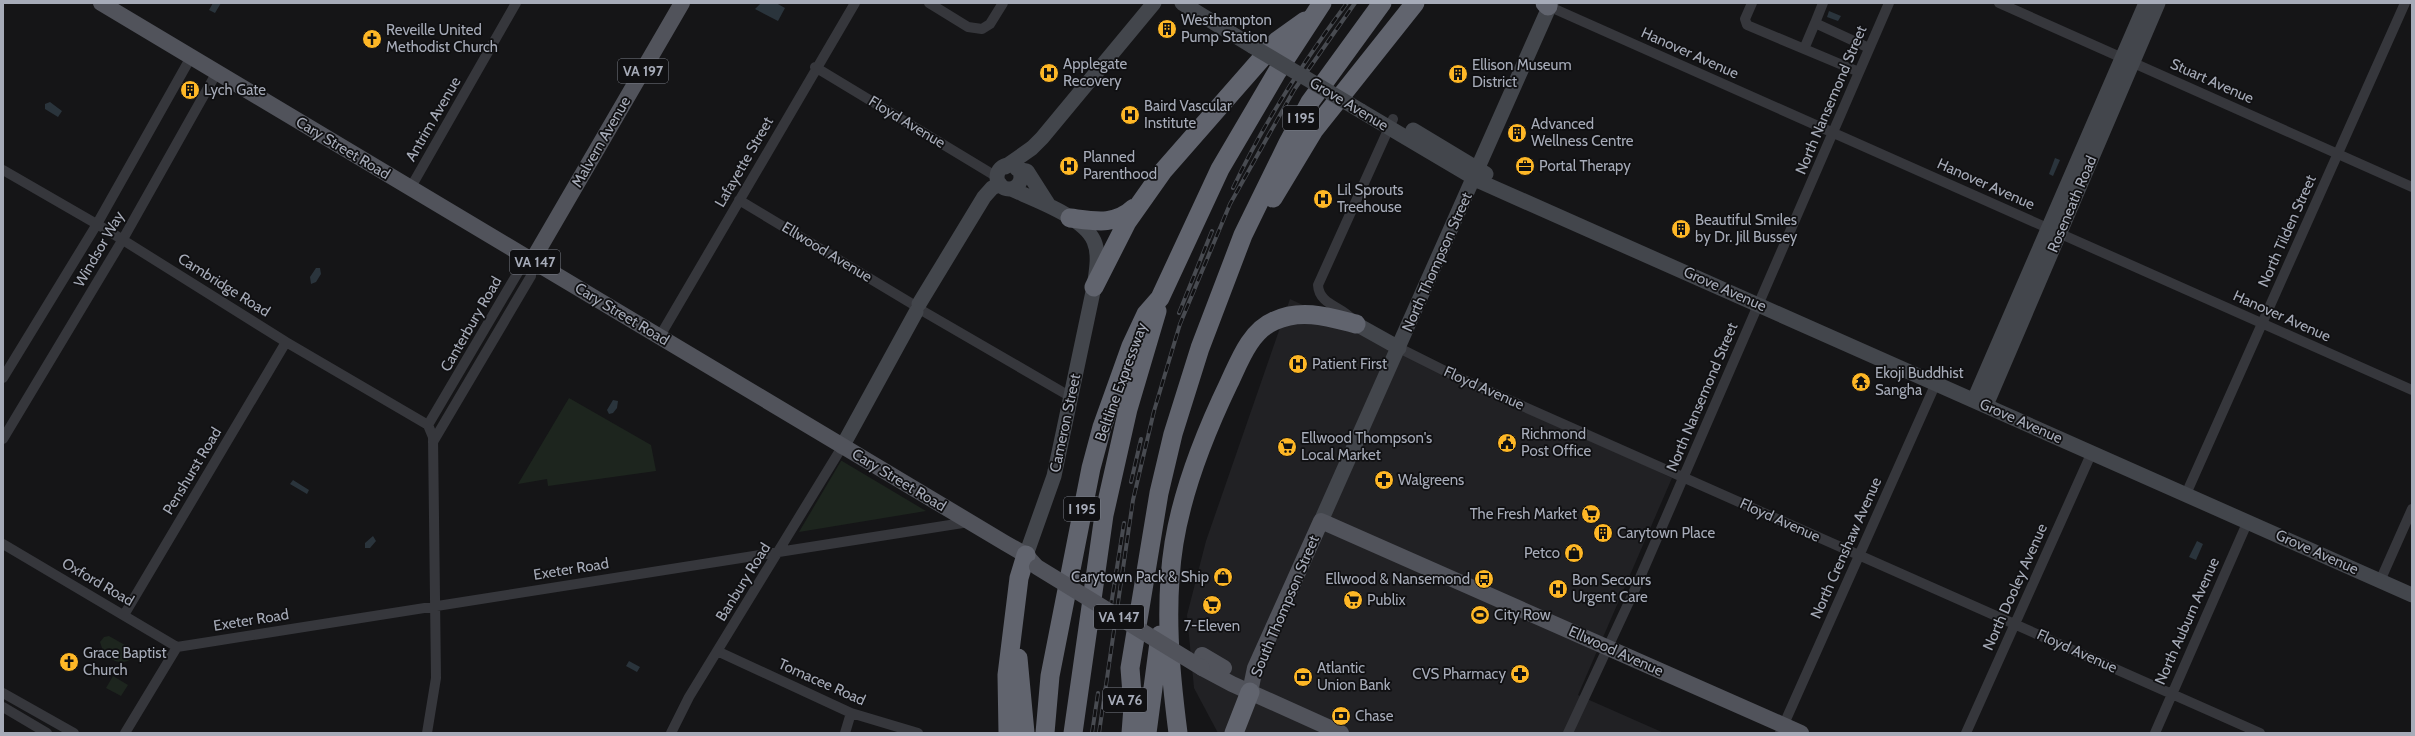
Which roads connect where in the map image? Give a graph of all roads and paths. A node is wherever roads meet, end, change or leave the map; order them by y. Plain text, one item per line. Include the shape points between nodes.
1 (100, 3) edge
2 (516, 3) edge
3 (682, 3) edge
4 (855, 3) edge
5 (929, 3) edge
6 (1003, 3) edge
7 (1154, 3) edge
8 (1182, 3) edge
9 (1200, 3) edge
10 (1382, 3) edge
11 (1415, 3) edge
12 (1752, 3) edge
13 (1823, 3) edge
14 (1889, 3) edge
15 (1999, 3) edge
16 (2146, 3) edge
17 (2158, 3) edge
18 (2405, 3) edge
19 (1548, 4) edge
20 (1317, 10) edge
21 (1815, 23) junction
22 (1256, 42) junction
23 (1870, 48) junction
24 (1804, 49) junction
25 (191, 57) junction
26 (2127, 60) junction
27 (815, 67) junction
28 (217, 72) junction
29 (1859, 72) junction
30 (1391, 123) junction
31 (1833, 132) junction
32 (1032, 148) junction
33 (2338, 154) junction
34 (3, 170) edge
35 (1476, 173) junction
36 (1011, 176) junction
37 (411, 187) junction
38 (2412, 187) edge
39 (739, 200) junction
40 (1140, 203) junction
41 (1048, 204) junction
42 (1070, 218) junction
43 (97, 224) junction
44 (2054, 231) junction
45 (1243, 235) junction
46 (123, 239) junction
47 (532, 261) junction
48 (1094, 287) junction
49 (1160, 298) junction
50 (1759, 304) junction
51 (917, 308) junction
52 (2262, 323) junction
53 (1356, 324) junction
54 (660, 336) junction
55 (286, 342) junction
56 (1399, 348) junction
57 (3, 378) edge
58 (1936, 383) junction
59 (2412, 390) edge
60 (1071, 397) junction
61 (1980, 403) junction
62 (428, 426) junction
63 (3, 439) edge
64 (433, 442) junction
65 (842, 447) junction
66 (2092, 452) junction
67 (1684, 477) junction
68 (2186, 494) junction
69 (2412, 509) edge
70 (1321, 521) junction
71 (2248, 521) junction
72 (969, 522) junction
73 (4, 546) edge
74 (779, 552) junction
75 (1860, 554) junction
76 (1034, 559) junction
77 (1172, 569) junction
78 (2380, 581) junction
79 (2412, 595) edge
80 (437, 605) junction
81 (124, 614) junction
82 (1014, 616) junction
83 (2015, 623) junction
84 (177, 646) junction
85 (1608, 648) junction
86 (718, 651) junction
87 (1130, 668) junction
88 (1250, 692) junction
89 (3, 693) edge
90 (2172, 693) junction
91 (3, 707) edge
92 (851, 713) junction
93 (1781, 729) edge
94 (47, 733) edge
95 (74, 733) edge
96 (125, 733) edge
97 (427, 733) edge
98 (671, 733) edge
99 (845, 733) edge
100 (918, 733) edge
101 (1008, 733) edge
102 (1025, 733) edge
103 (1044, 733) edge
104 (1073, 733) edge
105 (1120, 733) edge
106 (1131, 733) edge
107 (1147, 733) edge
108 (1178, 733) edge
109 (1234, 733) edge
110 (1341, 733) edge
111 (1568, 733) edge
112 (1801, 733) edge
113 (1966, 733) edge
114 (2155, 733) edge
115 (2260, 733) edge

1 - 25 main road, Cary Street Road / VA 147
2 - 37 street, Antrim Avenue
3 - 47 main road, Malvern Avenue / VA 197
4 - 27 street, Lafayette Street
5 - 6 street via 968,27 982,29 990,24
7 - 32 main road
8 - 22 main road, Grove Avenue
9 - 22 main road, Grove Avenue
10 - 45 highway, I 195 via 1310,102
11 - 45 highway via 1314,130 1273,197
12 - 24 street via 1745,20 1747,25
13 - 21 street
14 - 23 street, North Nansemond Street
15 - 26 street, Stuart Avenue
16 - 26 main road, Roseneath Road
17 - 26 main road, Roseneath Road
18 - 33 street, North Tilden Street
19 - 31 street, Hanover Avenue
19 - 35 main road, North Thompson Street
20 - 40 highway via 1277,41 1163,171
20 - 49 highway, Beltline Expressway / I 195 via 1220,169
21 - 23 street
21 - 24 street
22 - 30 main road, Grove Avenue
23 - 29 street, North Nansemond Street
24 - 29 street
25 - 28 main road, Cary Street Road / VA 147
25 - 43 street, Windsor Way
26 - 33 street, Stuart Avenue
26 - 44 main road, Roseneath Road
27 - 36 street, Floyd Avenue
27 - 39 street, Lafayette Street
28 - 37 main road, Cary Street Road / VA 147
28 - 46 street, Windsor Way
29 - 31 street, North Nansemond Street
30 - 35 main road, Grove Avenue
30 - 53 street, Floyd Avenue via 1318,285 1322,298 1348,315
31 - 44 street, Hanover Avenue
31 - 50 street, North Nansemond Street
32 - 36 main road
32 - 36 main road
33 - 38 street, Stuart Avenue
33 - 52 street, North Tilden Street
34 - 43 street, Cambridge Road
35 - 50 main road, Grove Avenue via 1520,198
35 - 56 main road, North Thompson Street
36 - 41 main road, Floyd Avenue
36 - 41 main road, Floyd Avenue
36 - 51 main road via 992,188 984,197
37 - 47 main road, Cary Street Road / VA 147
39 - 51 street, Ellwood Avenue
39 - 54 street, Lafayette Street
40 - 42 highway via 1125,216 1109,221
40 - 48 highway via 1127,222
41 - 42 main road, Floyd Avenue
42 - 48 main road, Floyd Avenue via 1087,232 1094,242 1097,256
43 - 46 street, Cambridge Road
43 - 57 street, Windsor Way
44 - 52 street, Hanover Avenue
44 - 61 main road, Roseneath Road
45 - 87 highway, I 195 via 1200,348 1173,434 1159,493
46 - 55 street, Cambridge Road
46 - 63 street, Windsor Way
47 - 54 main road, Cary Street Road / VA 147
47 - 62 street, Canterbury Road via 520,269
47 - 64 street, Canterbury Road via 531,276
48 - 60 main road, Cameron Street
49 - 103 highway, Beltline Expressway / I 195 via 1146,314 1131,346 1102,427 1091,468 1050,676
49 - 104 highway via 1128,409 1104,515
50 - 58 main road, Grove Avenue
50 - 67 street, North Nansemond Street
51 - 60 street, Ellwood Avenue
51 - 65 main road
52 - 59 street, Hanover Avenue
52 - 68 street, North Tilden Street
53 - 56 main road, Floyd Avenue
53 - 77 highway via 1324,316 1297,314 1272,321 1252,340 1214,413 1203,444 1174,544
54 - 65 main road, Cary Street Road / VA 147
55 - 62 street, Cambridge Road
55 - 81 street, Penshurst Road
56 - 67 street, Floyd Avenue via 1457,377
56 - 70 main road, North Thompson Street
58 - 61 main road, Grove Avenue
58 - 75 street, North Crenshaw Avenue
60 - 76 main road, Cameron Street
61 - 66 main road, Grove Avenue
62 - 64 street
64 - 80 street
65 - 72 main road, Cary Street Road / VA 147
65 - 74 street, Banbury Road
66 - 68 main road, Grove Avenue
66 - 83 street, North Dooley Avenue
67 - 75 street, Floyd Avenue
67 - 85 street, North Nansemond Street
68 - 71 main road, Grove Avenue
69 - 78 street
70 - 85 main road, Ellwood Avenue
70 - 88 main road, South Thompson Street via 1256,668
71 - 78 main road, Grove Avenue
71 - 90 street, North Auburn Avenue
72 - 74 street, Exeter Road
72 - 76 main road, Cary Street Road / VA 147
73 - 81 street, Oxford Road
74 - 80 street, Exeter Road
74 - 86 street, Banbury Road
75 - 83 street, Floyd Avenue
75 - 93 street, North Crenshaw Avenue
76 - 82 highway via 1019,578
76 - 88 main road, VA 147, bridge
77 - 107 highway via 1166,590
77 - 108 highway via 1170,667
78 - 79 main road, Grove Avenue
80 - 84 street, Exeter Road
80 - 97 street via 436,678
81 - 84 street, Oxford Road
82 - 101 highway via 1007,675
82 - 102 highway
83 - 90 street, Floyd Avenue
83 - 113 street, North Dooley Avenue
84 - 96 street
85 - 93 main road, Ellwood Avenue
85 - 111 street, North Nansemond Street
86 - 92 street, Tomacee Road
86 - 98 street, Banbury Road via 689,696
87 - 105 highway, VA 76
87 - 106 highway, I 195 via 1133,707
88 - 109 highway
88 - 110 main road, VA 147
89 - 95 street
90 - 114 street, North Auburn Avenue
90 - 115 street, Floyd Avenue
91 - 94 street
92 - 99 street
92 - 100 street, Tomacee Road
93 - 112 main road, Ellwood Avenue

